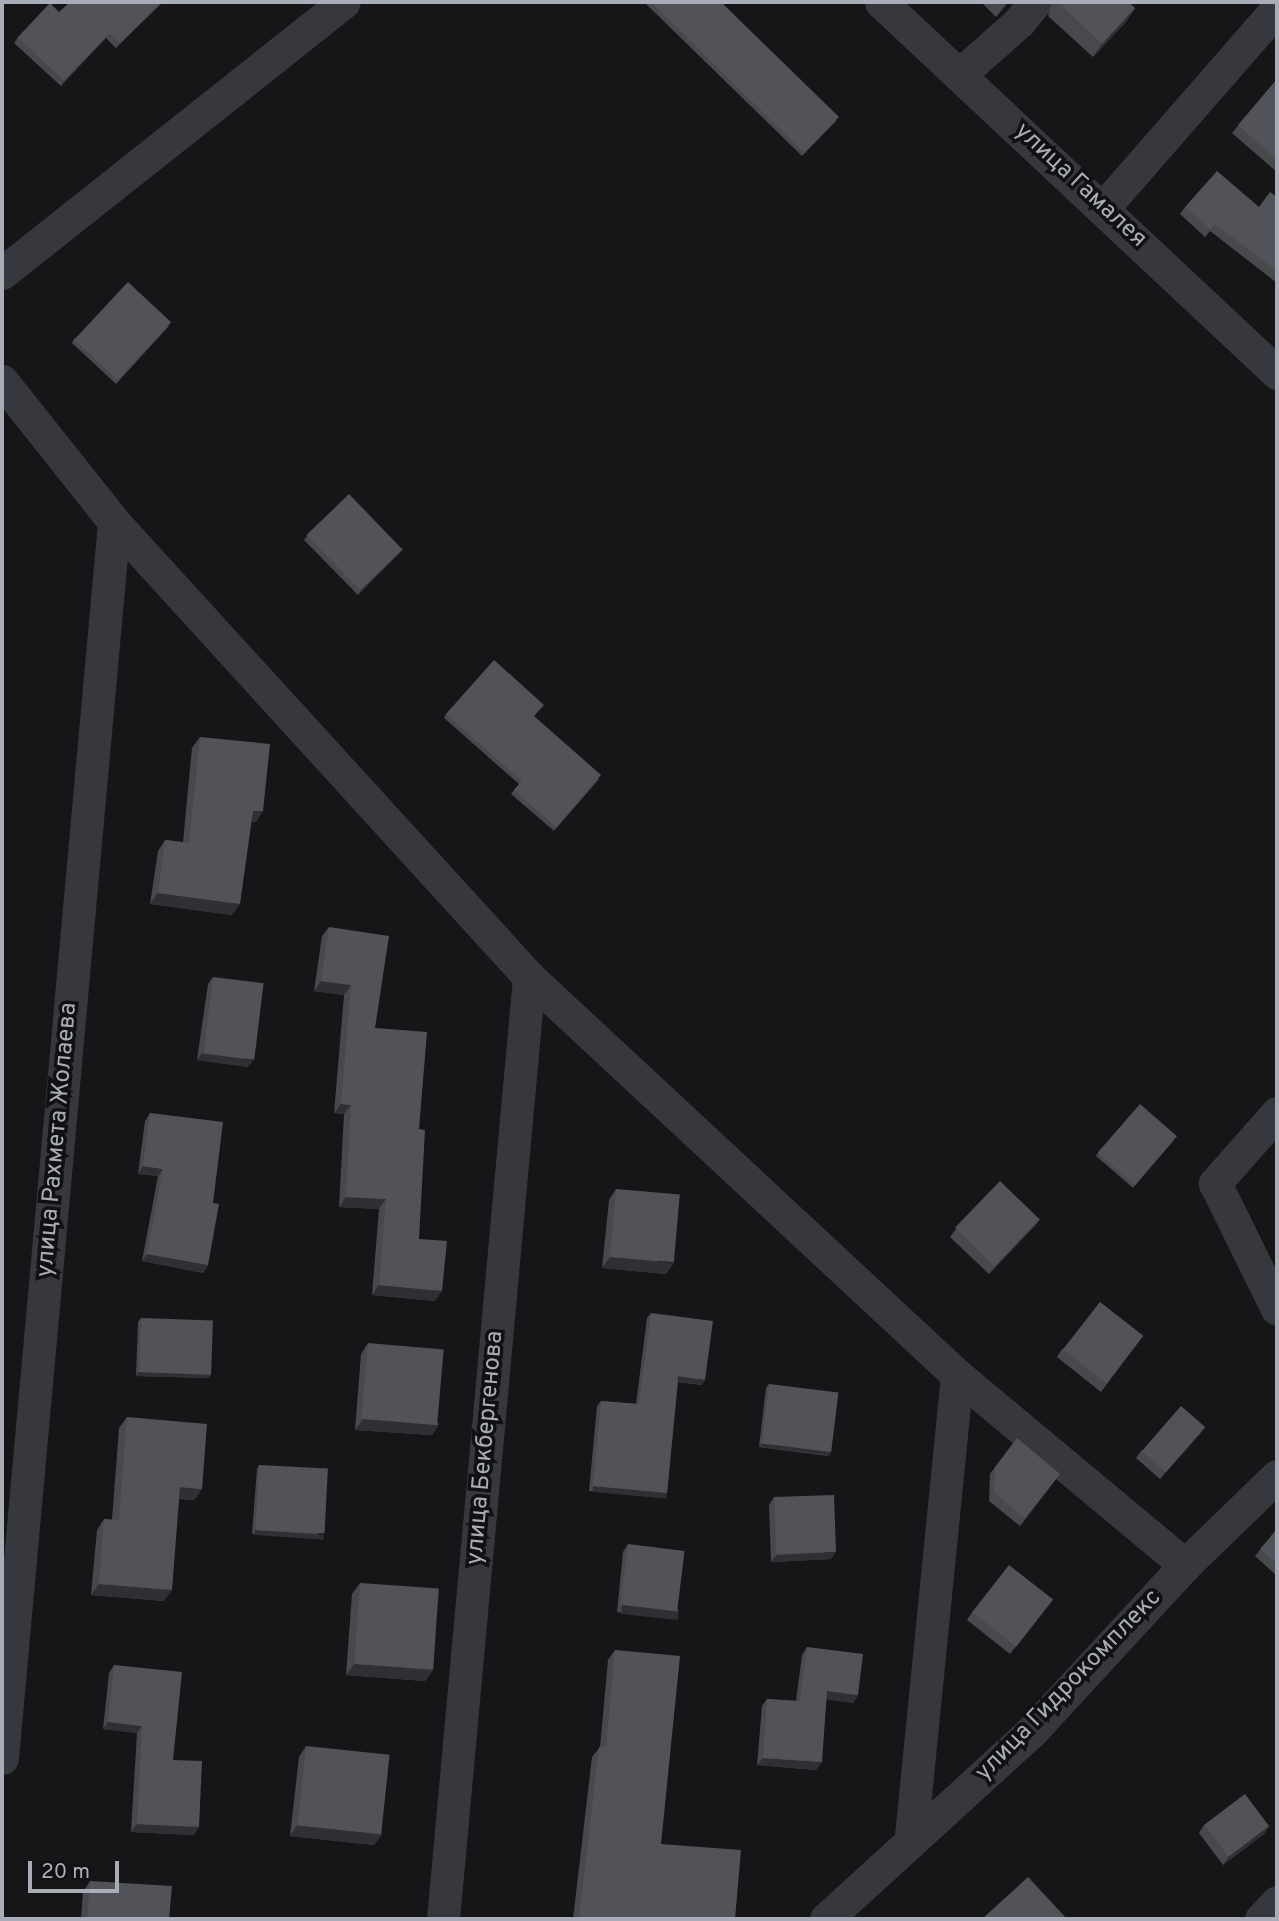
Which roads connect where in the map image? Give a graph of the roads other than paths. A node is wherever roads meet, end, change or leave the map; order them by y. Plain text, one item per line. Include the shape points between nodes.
1 (344, 2) edge
2 (881, 2) edge
3 (1035, 2) edge
4 (1277, 9) edge
5 (959, 75) junction
6 (1104, 206) junction
7 (2, 273) edge
8 (1277, 373) edge
9 (2, 381) edge
10 (114, 522) junction
11 (529, 977) junction
12 (1277, 1113) edge
13 (1277, 1309) edge
14 (957, 1375) junction
15 (1277, 1476) edge
16 (1185, 1565) junction
17 (2, 1758) edge
18 (910, 1842) junction
19 (1277, 1902) edge
20 (443, 1919) edge
21 (826, 1919) edge
22 (1261, 1919) edge

1 - 7 street
2 - 5 street, улица Гамалея
3 - 5 street
4 - 6 street
5 - 6 street, улица Гамалея
6 - 8 street, улица Гамалея
9 - 10 street
10 - 11 street
10 - 17 street, улица Рахмета Жолаева
11 - 14 street
11 - 20 street, улица Бекбергенова
12 - 13 street via 1215,1183
14 - 16 street
14 - 18 street
15 - 16 street, улица Гидрокомплекс
16 - 18 street, улица Гидрокомплекс via 1031,1732
18 - 21 street, улица Гидрокомплекс
19 - 22 street

